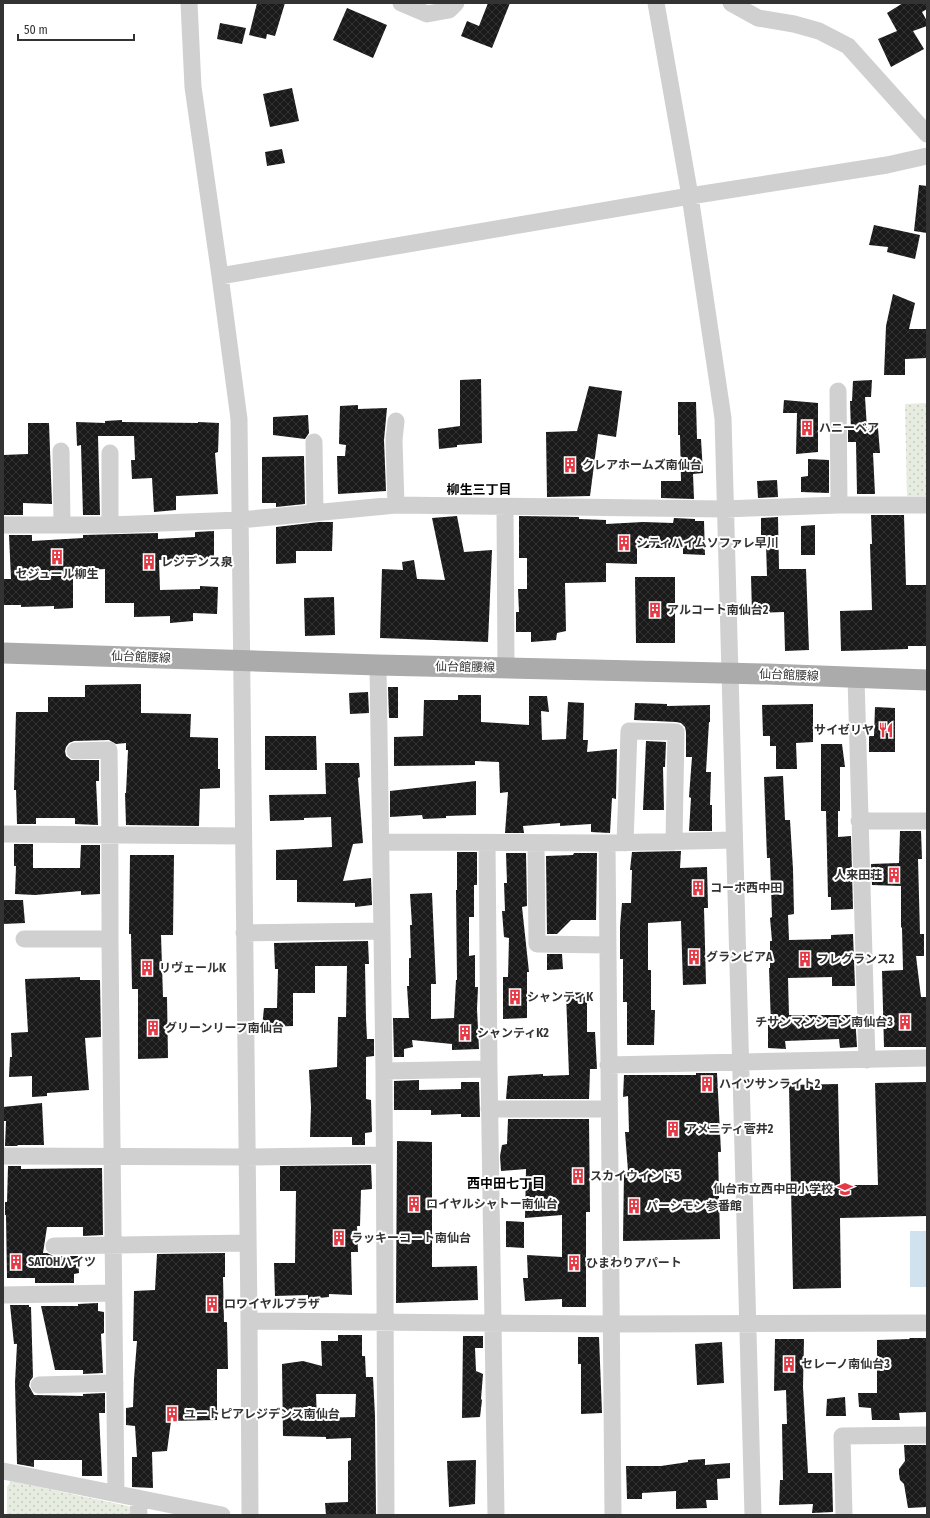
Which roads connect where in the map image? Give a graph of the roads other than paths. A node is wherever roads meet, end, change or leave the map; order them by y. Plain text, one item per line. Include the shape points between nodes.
1 (189, 3) edge
2 (401, 3) edge
3 (456, 3) edge
4 (656, 3) edge
5 (731, 3) edge
6 (927, 134) edge
7 (927, 156) edge
8 (690, 196) junction
9 (220, 276) junction
10 (838, 391) dead end
11 (396, 421) dead end
12 (314, 442) dead end
13 (61, 451) dead end
14 (110, 453) dead end
15 (396, 505) junction
16 (839, 505) junction
17 (927, 506) edge
18 (506, 508) junction
19 (724, 509) junction
20 (315, 513) junction
21 (240, 520) junction
22 (3, 525) edge
23 (62, 525) junction
24 (110, 525) junction
25 (3, 653) edge
26 (241, 660) junction
27 (378, 665) junction
28 (506, 667) junction
29 (730, 674) junction
30 (856, 678) junction
31 (927, 680) edge
32 (75, 750) dead end
33 (859, 821) junction
34 (927, 821) edge
35 (3, 834) edge
36 (111, 836) junction
37 (243, 836) junction
38 (734, 840) junction
39 (381, 842) junction
40 (674, 842) junction
41 (488, 843) junction
42 (536, 843) junction
43 (607, 843) junction
44 (626, 843) junction
45 (382, 931) junction
46 (244, 933) junction
47 (24, 939) dead end
48 (110, 939) junction
49 (607, 945) junction
50 (927, 1058) edge
51 (867, 1060) junction
52 (740, 1063) junction
53 (608, 1065) junction
54 (489, 1068) junction
55 (384, 1071) junction
56 (489, 1109) junction
57 (608, 1109) junction
58 (383, 1155) junction
59 (3, 1156) edge
60 (113, 1157) junction
61 (246, 1157) junction
62 (248, 1243) junction
63 (54, 1246) dead end
64 (113, 1246) junction
65 (113, 1292) junction
66 (3, 1295) edge
67 (249, 1321) junction
68 (384, 1322) junction
69 (492, 1322) junction
70 (747, 1323) junction
71 (927, 1323) edge
72 (612, 1324) junction
73 (115, 1383) junction
74 (39, 1385) dead end
75 (927, 1434) edge
76 (3, 1471) edge
77 (116, 1494) junction
78 (138, 1498) junction
79 (138, 1515) edge
80 (222, 1515) edge
81 (250, 1515) edge
82 (386, 1515) edge
83 (496, 1515) edge
84 (613, 1515) edge
85 (753, 1515) edge
86 (844, 1515) edge

1 - 9 street via 193,87
2 - 3 street via 427,14 449,10
4 - 8 street
5 - 6 street via 758,18 819,31 848,46
7 - 8 street via 887,165
8 - 9 street
8 - 19 street via 723,418
9 - 21 street via 239,419
10 - 16 street
11 - 15 street
12 - 20 street
13 - 23 street
14 - 24 street
15 - 18 street
15 - 20 street
16 - 17 street
16 - 19 street
18 - 19 street
18 - 28 street
19 - 29 street
20 - 21 street
21 - 24 street
21 - 26 street
22 - 23 street
23 - 24 street
25 - 26 main road, 仙台館腰線
26 - 27 main road, 仙台館腰線
26 - 37 street
27 - 28 main road, 仙台館腰線
27 - 39 street
28 - 29 main road, 仙台館腰線
29 - 30 main road, 仙台館腰線
29 - 38 street
30 - 31 main road, 仙台館腰線
30 - 33 street
32 - 36 street via 109,750
33 - 34 street
33 - 51 street
35 - 36 street
36 - 37 street
36 - 48 street
37 - 46 street
38 - 40 street
38 - 52 street
39 - 41 street
39 - 45 street
40 - 44 street
40 - 44 street via 676,732 629,731
41 - 42 street
41 - 54 street
42 - 43 street
42 - 49 street via 537,944
43 - 44 street
43 - 49 street
45 - 46 street
45 - 55 street
46 - 61 street
47 - 48 street
48 - 60 street
49 - 53 street
50 - 51 street
51 - 52 street
52 - 53 street
52 - 70 street
53 - 57 street
54 - 55 street
54 - 56 street
55 - 58 street
56 - 57 street
56 - 69 street
57 - 72 street
58 - 61 street
58 - 68 street
59 - 60 street
60 - 61 street
60 - 64 street
61 - 62 street
62 - 64 street
62 - 67 street
63 - 64 street
64 - 65 street
65 - 66 street
65 - 73 street
67 - 68 street
67 - 81 street
68 - 69 street
68 - 82 street
69 - 72 street
69 - 83 street
70 - 71 street
70 - 72 street
70 - 85 street
72 - 84 street
73 - 74 street
73 - 77 street
75 - 86 street via 842,1436
76 - 77 street
77 - 78 street
78 - 79 street
78 - 80 street

